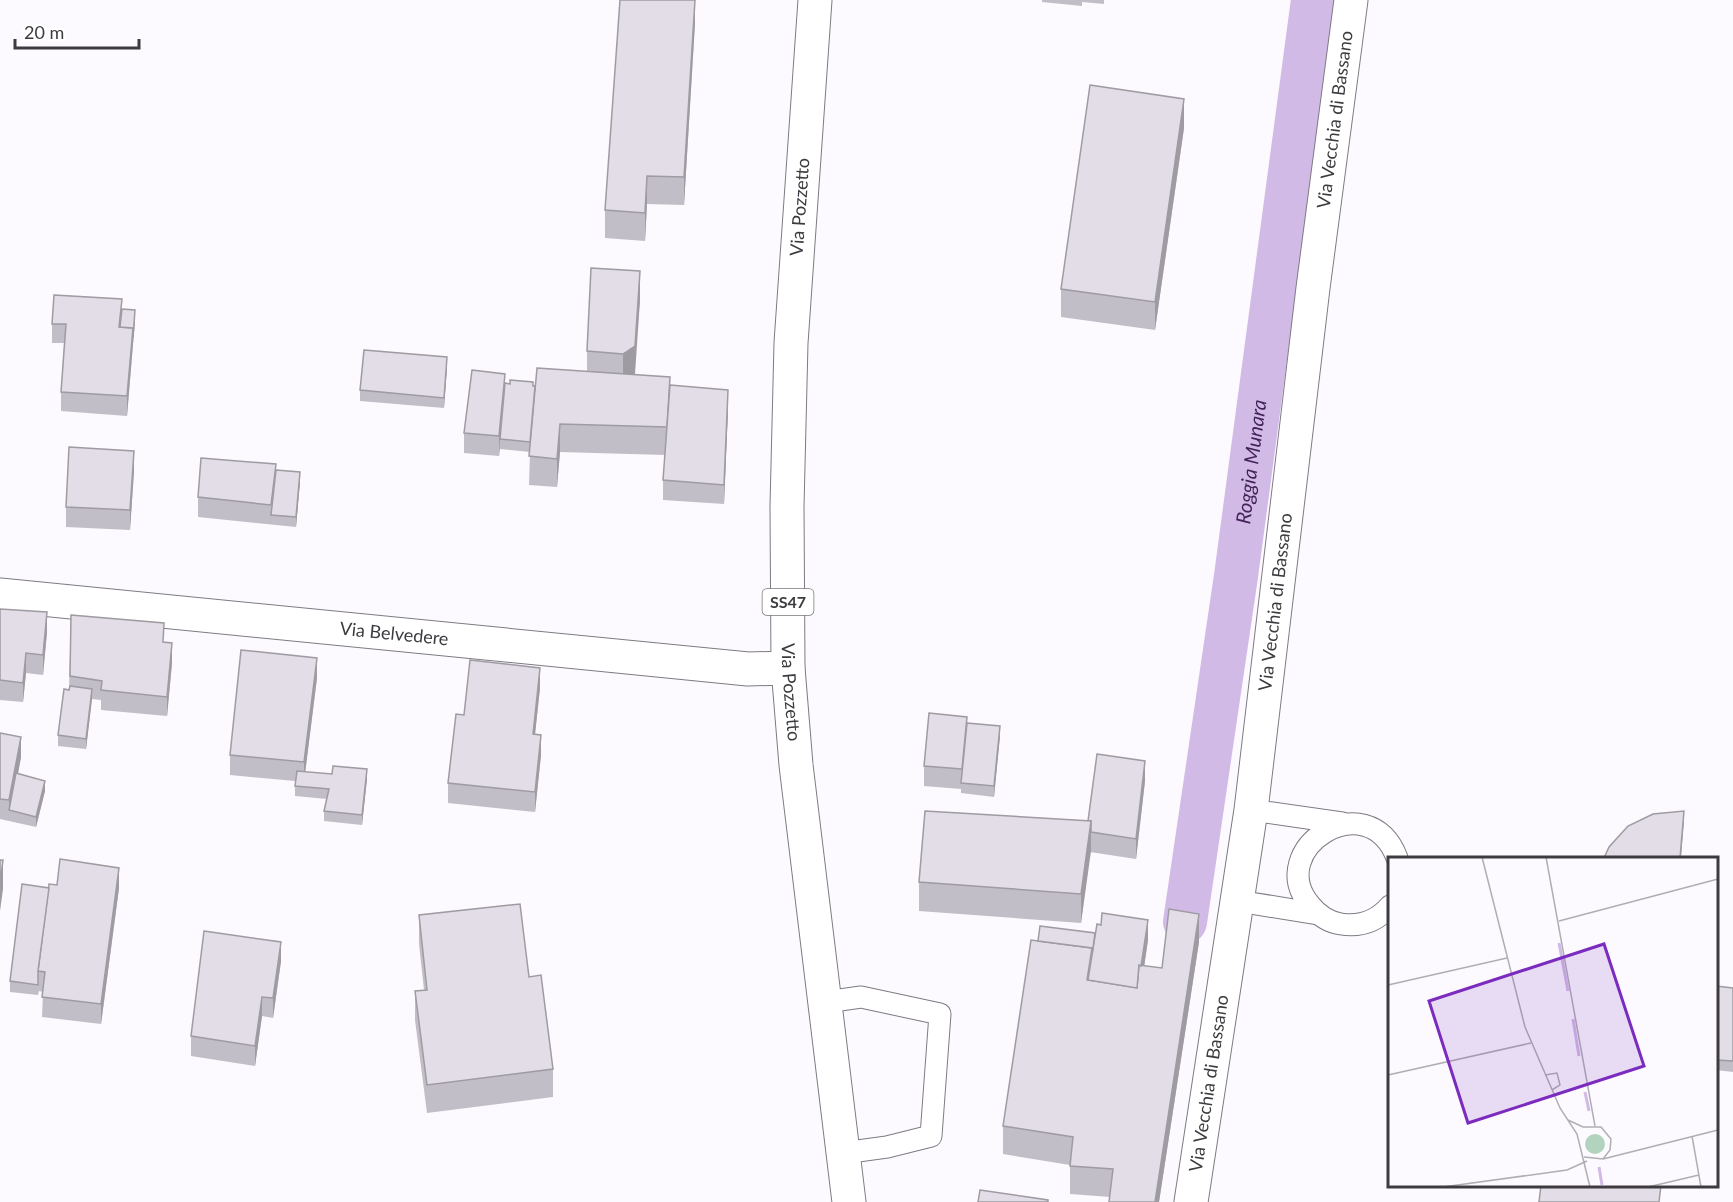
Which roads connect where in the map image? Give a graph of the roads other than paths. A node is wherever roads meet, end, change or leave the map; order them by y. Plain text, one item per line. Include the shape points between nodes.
1 (815, 0) edge
2 (1351, 0) edge
3 (0, 595) edge
4 (788, 668) junction
5 (1251, 810) junction
6 (1349, 824) junction
7 (1397, 857) edge
8 (1238, 901) junction
9 (1388, 907) edge
10 (1318, 914) junction
11 (826, 1002) junction
12 (843, 1153) junction
13 (849, 1202) edge
14 (1191, 1202) edge

1 - 4 street, Via Pozzetto / SS47 via 791,343
2 - 5 street, Via Vecchia di Bassano
3 - 4 street, Via Belvedere via 748,669
4 - 11 street, Via Pozzetto / SS47 via 796,765
5 - 6 lane
5 - 8 street, Via Vecchia di Bassano
6 - 7 lane via 1367,826 1382,835
6 - 10 lane via 1328,828 1312,840 1302,858 1298,879 1304,898
8 - 10 lane
8 - 14 street, Via Vecchia di Bassano
9 - 10 lane via 1368,922 1351,926 1333,923
11 - 12 street, Via Pozzetto / SS47
11 - 12 lane via 861,997 940,1014 931,1136
12 - 13 street, Via Pozzetto / SS47

